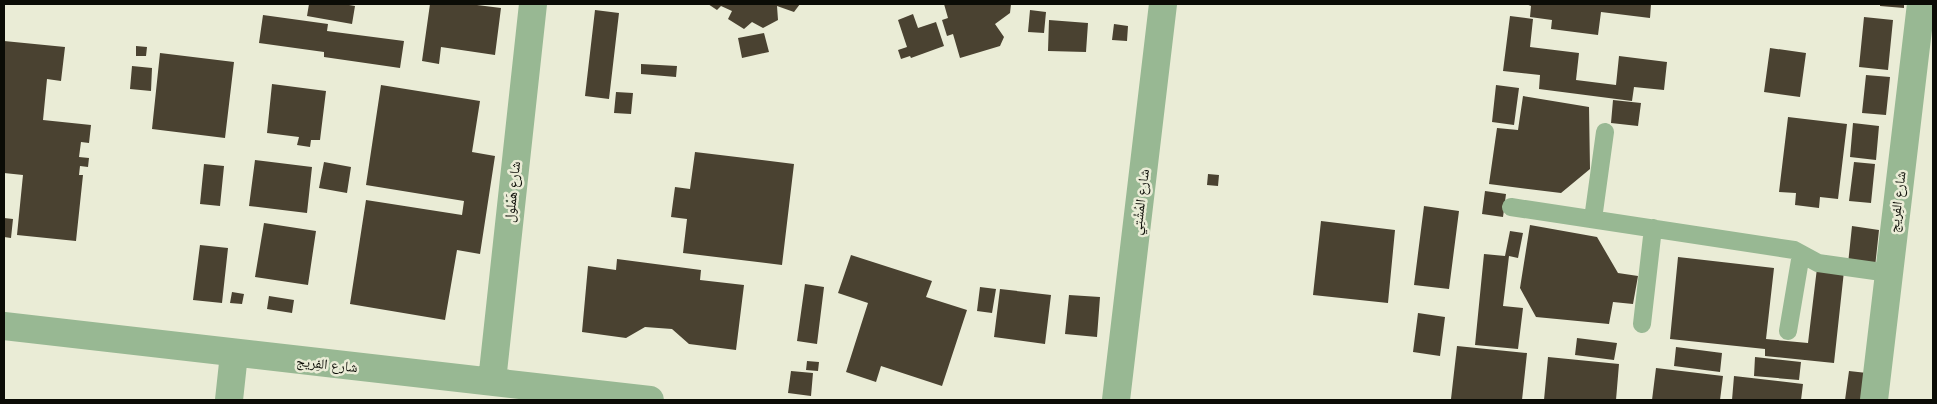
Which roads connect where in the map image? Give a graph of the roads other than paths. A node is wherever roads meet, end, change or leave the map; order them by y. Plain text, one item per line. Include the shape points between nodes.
1 (533, 4) edge
2 (1163, 4) edge
3 (1920, 4) edge
4 (1605, 132) dead end
5 (1511, 207) dead end
6 (1593, 219) junction
7 (1653, 228) junction
8 (1800, 254) junction
9 (1889, 273) junction
10 (1642, 324) dead end
11 (4, 326) edge
12 (1788, 331) dead end
13 (234, 354) junction
14 (492, 381) junction
15 (229, 400) edge
16 (650, 400) edge
17 (1116, 400) edge
18 (1874, 400) edge

1 - 14 street, شارع هَمْلول
2 - 17 street, شارع المُشْتِي
3 - 9 street, شارع الفِريج
4 - 6 lane
5 - 6 lane
6 - 7 lane
7 - 8 lane via 1794,250
7 - 10 lane
8 - 9 lane via 1818,263
8 - 12 lane
9 - 18 street, شارع الفِريج
11 - 13 street, شارع الفِريج
13 - 14 street, شارع الفِريج
13 - 15 street
14 - 16 street, شارع الفِريج

